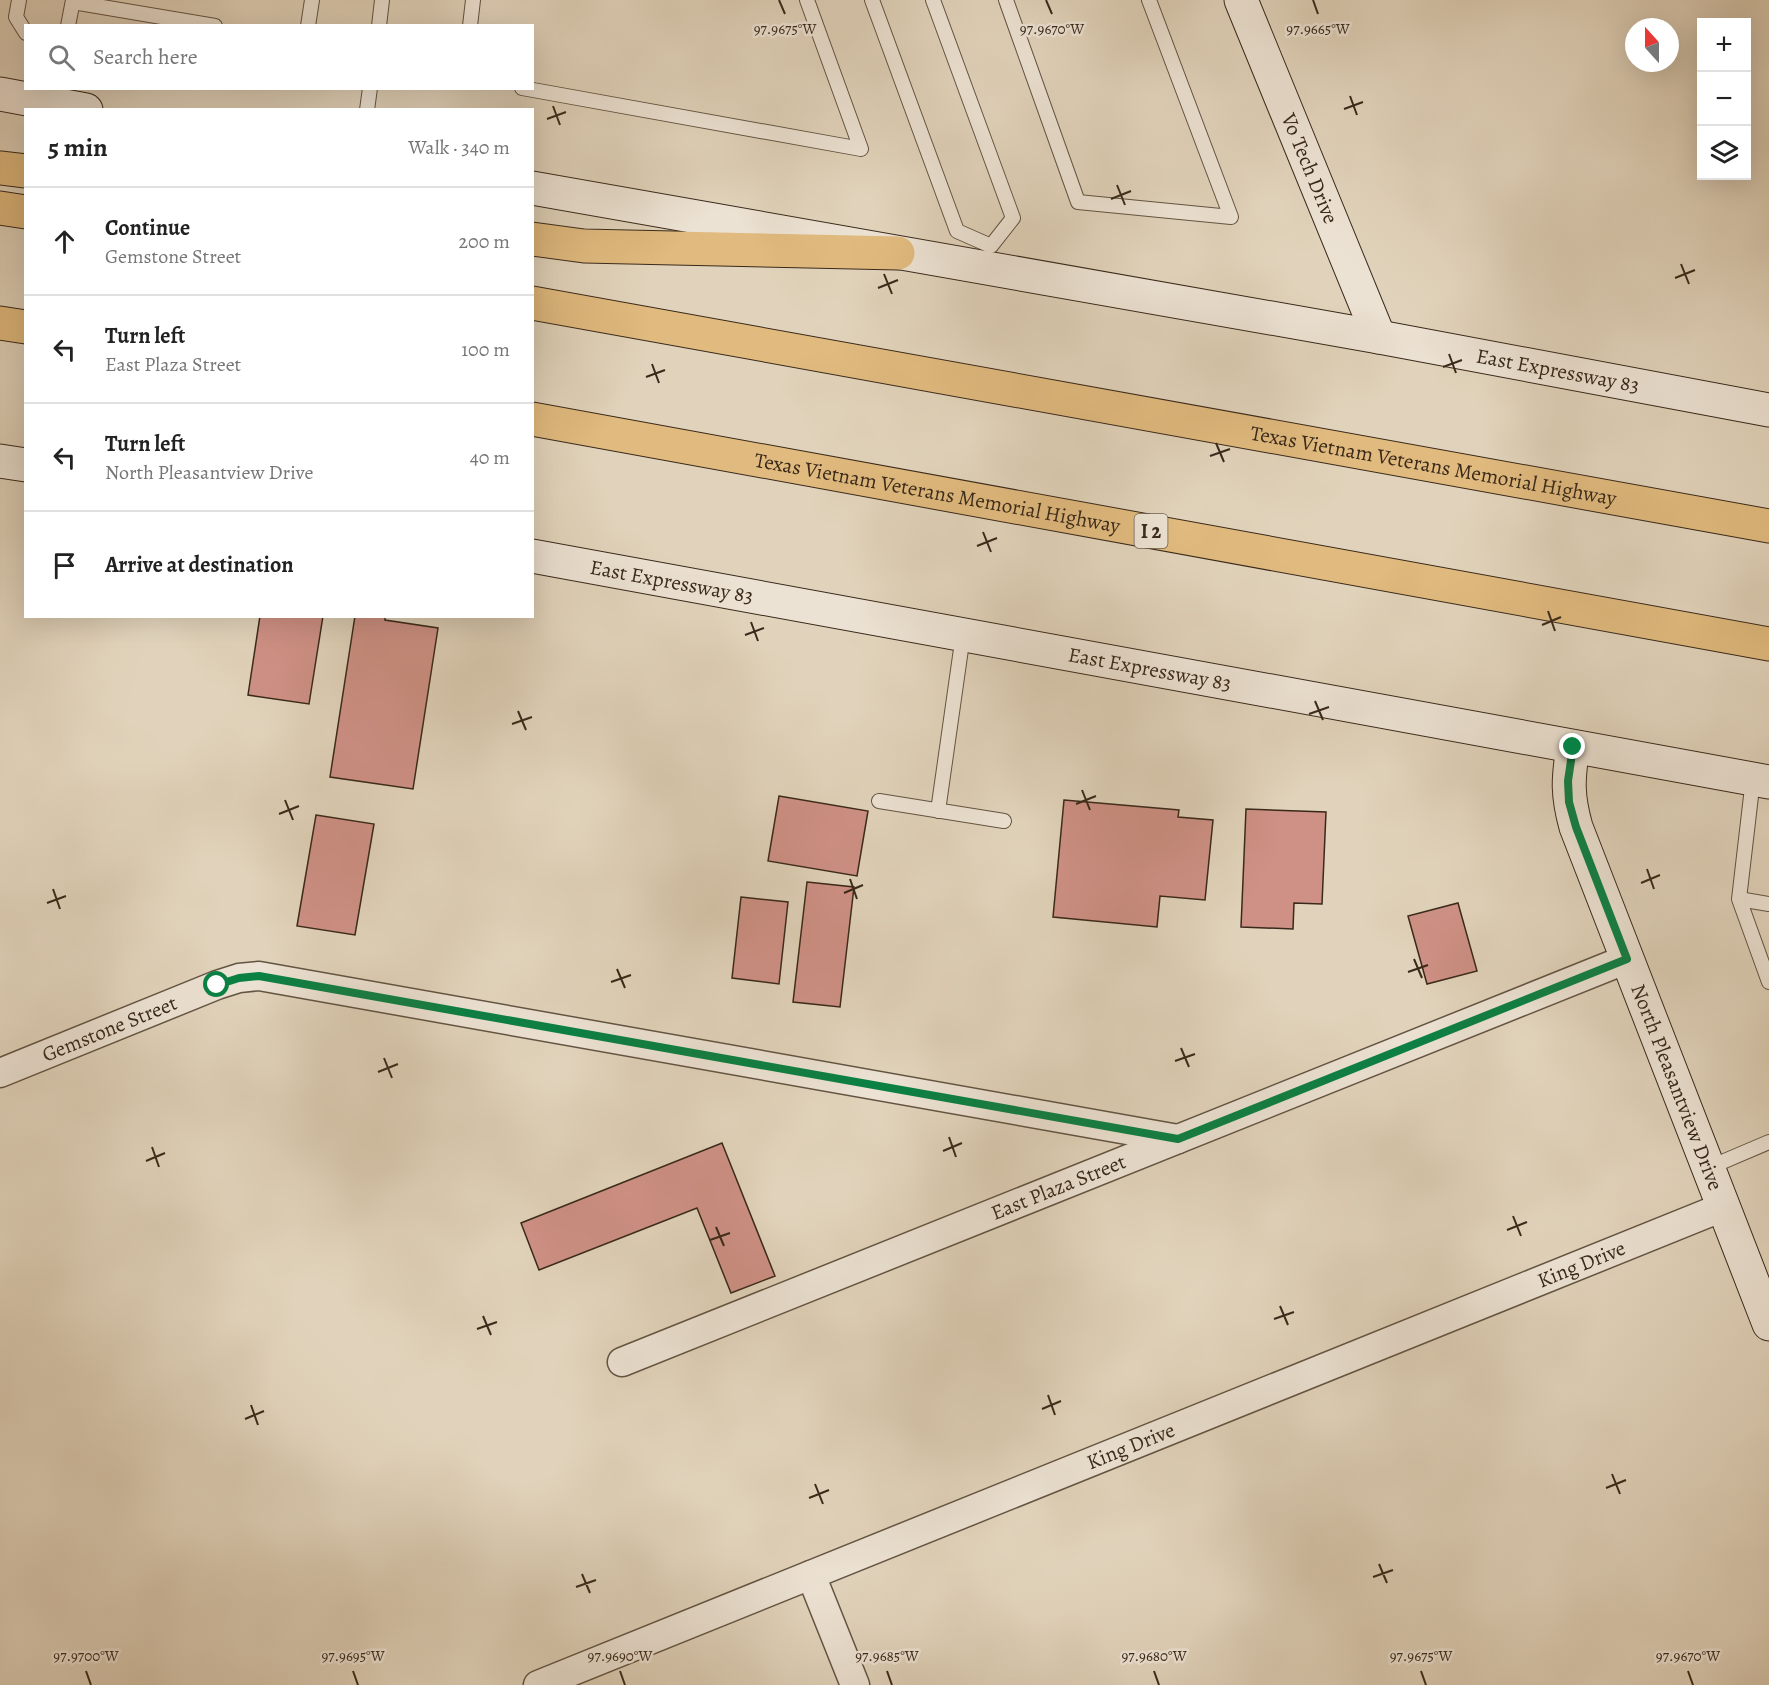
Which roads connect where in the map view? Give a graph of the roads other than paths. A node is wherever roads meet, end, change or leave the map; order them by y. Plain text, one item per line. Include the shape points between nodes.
1 (19, 0) edge
2 (312, 0) edge
3 (382, 0) edge
4 (473, 0) edge
5 (807, 0) edge
6 (872, 0) edge
7 (933, 0) edge
8 (1006, 0) edge
9 (1149, 0) edge
10 (1241, 0) edge
11 (73, 1) edge
12 (68, 24) edge
13 (204, 24) edge
14 (308, 24) edge
15 (379, 24) edge
16 (470, 24) edge
17 (24, 30) edge
18 (370, 90) edge
19 (533, 90) edge
20 (19, 94) edge
21 (78, 108) edge
22 (367, 108) edge
23 (0, 168) edge
24 (24, 171) edge
25 (534, 188) edge
26 (0, 208) edge
27 (24, 212) edge
28 (534, 239) edge
29 (898, 253) junction
30 (994, 258) junction
31 (534, 303) edge
32 (0, 323) edge
33 (24, 327) edge
34 (1378, 337) junction
35 (1769, 410) edge
36 (534, 419) edge
37 (0, 461) edge
38 (24, 465) edge
39 (1769, 526) edge
40 (534, 556) edge
41 (963, 634) junction
42 (1769, 644) edge
43 (1573, 747) junction
44 (1761, 780) edge
45 (879, 801) dead end
46 (938, 811) junction
47 (1004, 821) dead end
48 (1740, 899) junction
49 (1769, 904) edge
50 (1627, 959) junction
51 (1766, 963) edge
52 (1769, 982) edge
53 (0, 1073) edge
54 (1178, 1139) junction
55 (1769, 1142) edge
56 (1708, 1168) junction
57 (1724, 1207) junction
58 (1769, 1324) edge
59 (622, 1362) dead end
60 (811, 1575) junction
61 (537, 1685) edge
62 (855, 1685) edge

1 - 17 lane via 16,17
2 - 14 lane
3 - 15 lane
4 - 16 lane
5 - 19 lane via 861,149
6 - 30 lane via 957,231
7 - 30 lane via 1013,218
8 - 9 lane via 1078,202 1231,217
10 - 34 main road, Vo Tech Drive
11 - 12 lane
11 - 13 lane
18 - 22 lane
20 - 21 main road
23 - 24 highway
25 - 29 main road, East Expressway 83
26 - 27 highway
28 - 29 highway via 584,246
29 - 30 main road, East Expressway 83
30 - 34 main road, East Expressway 83
31 - 39 highway, Texas Vietnam Veterans Memorial Highway
32 - 33 highway
34 - 35 main road, East Expressway 83
36 - 42 highway, Texas Vietnam Veterans Memorial Highway / I 2
37 - 38 main road
40 - 41 main road, East Expressway 83
41 - 43 main road, East Expressway 83
41 - 46 lane
43 - 44 main road, East Expressway 83
43 - 50 main road, North Pleasantview Drive via 1569,802
44 - 48 lane
45 - 46 lane
46 - 47 lane
48 - 49 lane
48 - 51 lane
50 - 54 street, East Plaza Street
50 - 56 main road, North Pleasantview Drive
51 - 52 lane
53 - 54 street, Gemstone Street via 217,985 259,976
54 - 59 street, East Plaza Street
55 - 56 lane
56 - 57 main road, North Pleasantview Drive
57 - 58 main road, North Pleasantview Drive
57 - 60 street, King Drive
60 - 61 street, King Drive
60 - 62 street

